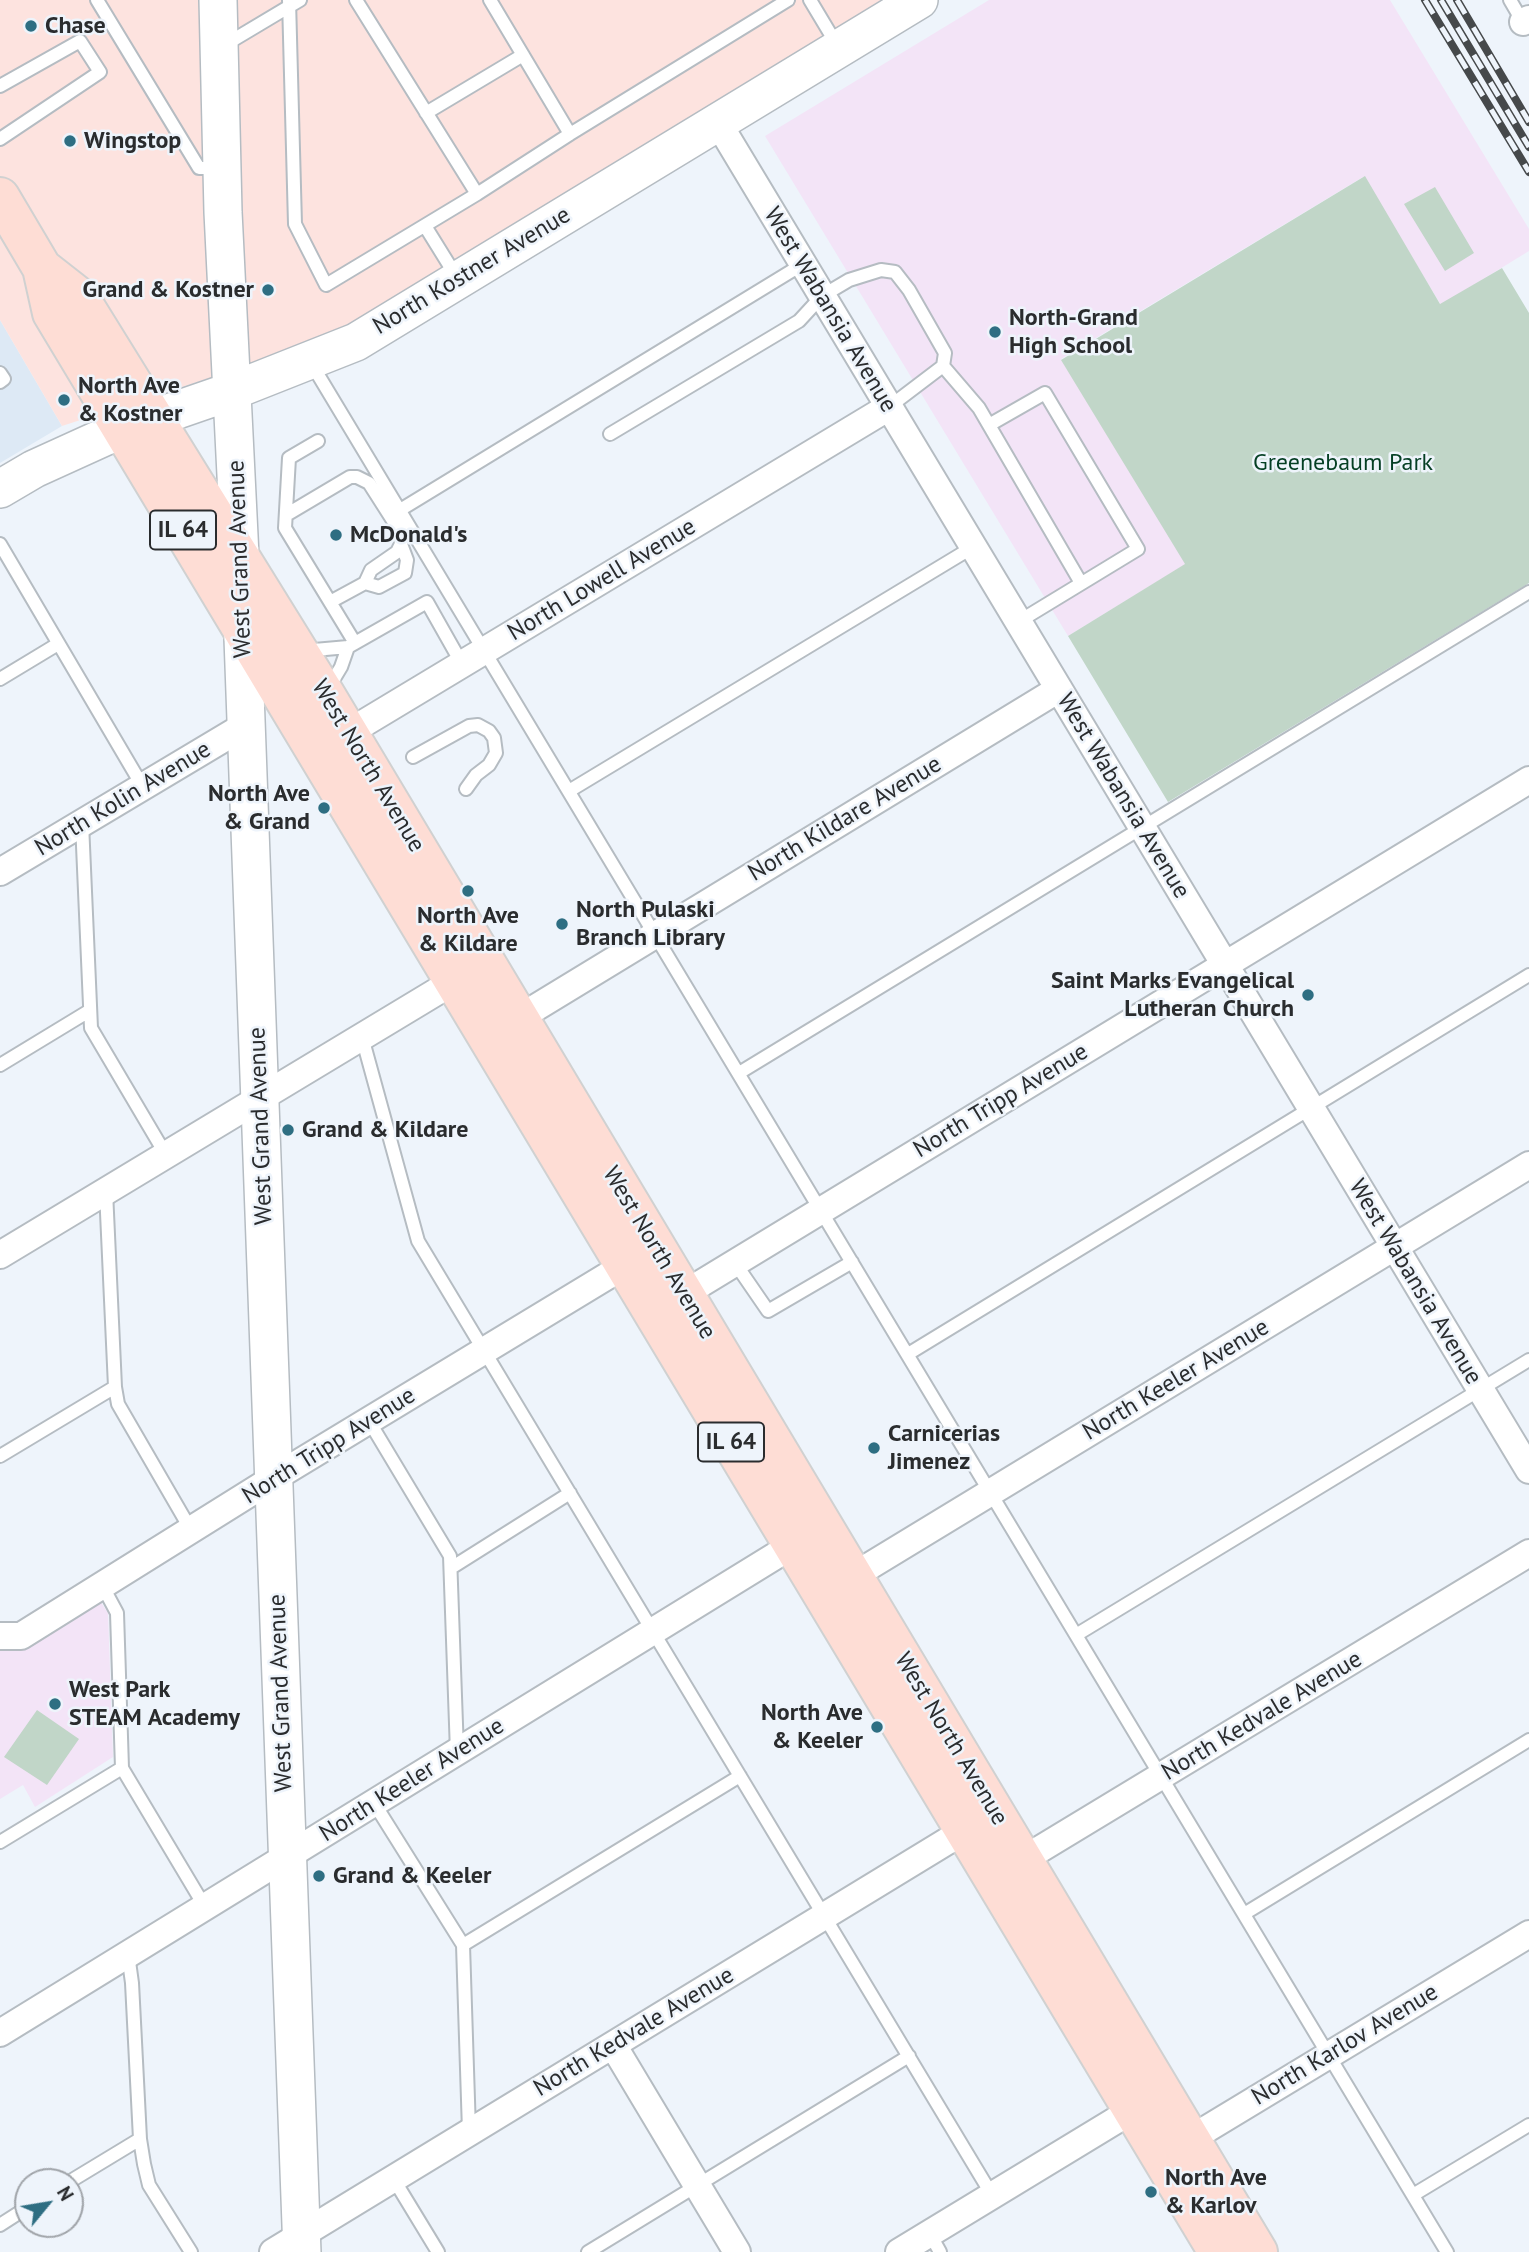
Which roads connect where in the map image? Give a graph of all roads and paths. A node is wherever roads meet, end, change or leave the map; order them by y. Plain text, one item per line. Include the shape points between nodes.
1 (97, 0) edge
2 (218, 0) edge
3 (356, 0) edge
4 (491, 0) edge
5 (789, 0) edge
6 (810, 0) edge
7 (919, 0) edge
8 (293, 2) edge
9 (220, 48) junction
10 (839, 48) junction
11 (523, 55) junction
12 (0, 86) edge
13 (426, 113) junction
14 (717, 121) junction
15 (570, 134) junction
16 (0, 139) edge
17 (211, 168) junction
18 (477, 194) junction
19 (0, 197) edge
20 (425, 226) junction
21 (803, 264) junction
22 (458, 279) junction
23 (822, 296) junction
24 (310, 361) junction
25 (943, 366) junction
26 (0, 373) edge
27 (0, 382) edge
28 (232, 391) junction
29 (889, 407) junction
30 (138, 423) junction
31 (989, 425) junction
32 (610, 434) dead end
33 (318, 441) dead end
34 (0, 489) edge
35 (400, 510) junction
36 (286, 515) junction
37 (0, 544) edge
38 (401, 544) junction
39 (973, 547) junction
40 (240, 556) junction
41 (365, 583) junction
42 (1080, 583) junction
43 (1529, 592) edge
44 (330, 602) junction
45 (1018, 622) junction
46 (243, 632) junction
47 (58, 644) junction
48 (351, 645) junction
49 (299, 652) junction
50 (473, 657) junction
51 (0, 679) edge
52 (1059, 689) junction
53 (325, 694) junction
54 (246, 725) junction
55 (348, 732) junction
56 (316, 752) junction
57 (413, 757) dead end
58 (1529, 780) edge
59 (143, 787) junction
60 (466, 789) dead end
61 (569, 791) junction
62 (82, 823) junction
63 (1142, 827) junction
64 (0, 872) edge
65 (655, 934) junction
66 (486, 962) junction
67 (1225, 965) junction
68 (1529, 975) edge
69 (454, 981) junction
70 (89, 1012) junction
71 (519, 1017) junction
72 (362, 1037) junction
73 (487, 1037) junction
74 (0, 1065) edge
75 (739, 1073) junction
76 (261, 1098) junction
77 (1310, 1107) junction
78 (166, 1155) junction
79 (1529, 1165) edge
80 (106, 1191) junction
81 (821, 1210) junction
82 (1395, 1247) junction
83 (0, 1255) edge
84 (640, 1256) junction
85 (852, 1262) junction
86 (735, 1263) junction
87 (668, 1303) junction
88 (484, 1351) junction
89 (908, 1354) junction
90 (1529, 1360) edge
91 (115, 1387) junction
92 (1480, 1390) junction
93 (369, 1421) junction
94 (0, 1456) edge
95 (1529, 1471) edge
96 (274, 1478) junction
97 (991, 1492) junction
98 (570, 1493) junction
99 (191, 1530) junction
100 (808, 1536) junction
101 (1529, 1553) edge
102 (451, 1568) junction
103 (102, 1585) junction
104 (838, 1585) junction
105 (653, 1631) junction
106 (1076, 1635) junction
107 (0, 1636) edge
108 (1529, 1741) edge
109 (457, 1752) junction
110 (122, 1768) junction
111 (740, 1776) junction
112 (1162, 1777) junction
113 (374, 1803) junction
114 (980, 1822) junction
115 (0, 1842) edge
116 (287, 1856) junction
117 (1008, 1868) junction
118 (205, 1907) junction
119 (1244, 1913) junction
120 (825, 1916) junction
121 (1529, 1934) edge
122 (463, 1945) junction
123 (128, 1954) junction
124 (0, 2033) edge
125 (613, 2045) junction
126 (1329, 2055) junction
127 (909, 2056) junction
128 (1147, 2101) junction
129 (1529, 2124) edge
130 (469, 2132) junction
131 (140, 2139) junction
132 (1175, 2148) junction
133 (84, 2173) edge
134 (393, 2178) junction
135 (697, 2186) junction
136 (992, 2195) junction
137 (1413, 2195) junction
138 (935, 2243) edge
139 (292, 2246) edge
140 (191, 2252) edge
141 (438, 2252) edge
142 (589, 2252) edge
143 (737, 2252) edge
144 (899, 2252) edge
145 (1217, 2252) edge
146 (1258, 2252) edge
147 (1447, 2252) edge

1 - 17 lane
2 - 9 main road, West Grand Avenue
3 - 13 lane
4 - 11 lane
5 - 15 lane
6 - 10 lane
7 - 10 main road, North Kostner Avenue
8 - 9 lane
8 - 20 lane via 295,224 326,285
9 - 17 main road, West Grand Avenue
10 - 14 main road, North Kostner Avenue
11 - 13 lane
11 - 15 lane
12 - 16 lane via 80,41 100,72
13 - 18 lane
14 - 21 street, West Wabansia Avenue
14 - 22 main road, North Kostner Avenue
15 - 18 lane
17 - 28 main road, West Grand Avenue
18 - 20 lane
19 - 30 main road, West North Avenue / IL 64 via 43,268 79,297
20 - 22 lane
21 - 23 street, West Wabansia Avenue
21 - 35 lane
22 - 24 main road, North Kostner Avenue via 356,341
23 - 25 lane via 849,280 881,270 895,272 944,352
23 - 29 street, West Wabansia Avenue
23 - 32 lane via 799,321
24 - 28 main road, North Kostner Avenue
24 - 35 lane
25 - 29 lane
25 - 31 lane
26 - 27 lane via 4,379
28 - 30 main road, North Kostner Avenue
28 - 40 main road, West Grand Avenue
29 - 39 street, West Wabansia Avenue
29 - 50 street, North Lowell Avenue
30 - 34 main road, North Kostner Avenue
30 - 40 main road, West North Avenue / IL 64
30 - 46 main road, West North Avenue / IL 64
31 - 42 lane
31 - 42 lane via 1045,393 1138,549
33 - 36 lane via 289,458
35 - 50 lane
36 - 38 lane via 357,477 369,483 399,530
36 - 44 lane via 285,528
37 - 47 lane
38 - 41 lane via 397,552 371,569
38 - 41 lane via 407,560 405,573 379,587
39 - 45 street, West Wabansia Avenue
39 - 61 lane
40 - 46 main road, West Grand Avenue
40 - 49 main road, West North Avenue / IL 64
41 - 44 lane
42 - 45 lane
43 - 63 lane
44 - 48 lane
45 - 52 street, West Wabansia Avenue
46 - 54 main road, West Grand Avenue
46 - 56 main road, West North Avenue / IL 64
47 - 51 lane
47 - 59 lane
48 - 49 lane
48 - 50 lane via 427,602
48 - 53 lane
49 - 53 main road, West North Avenue / IL 64
50 - 55 street, North Lowell Avenue
50 - 61 lane
52 - 63 street, West Wabansia Avenue
52 - 65 street, North Kildare Avenue
53 - 55 main road, West North Avenue / IL 64
54 - 59 street, North Kolin Avenue
54 - 76 main road, West Grand Avenue
55 - 56 street, North Lowell Avenue
55 - 66 main road, West North Avenue / IL 64
56 - 69 main road, West North Avenue / IL 64
57 - 60 lane via 469,726 489,731 496,753
58 - 67 street, North Tripp Avenue
59 - 62 street, North Kolin Avenue
61 - 65 lane
62 - 64 street, North Kolin Avenue
62 - 70 lane
63 - 67 street, West Wabansia Avenue
63 - 75 lane
65 - 71 street, North Kildare Avenue
65 - 75 lane
66 - 69 street
66 - 71 main road, West North Avenue / IL 64
67 - 77 street, West Wabansia Avenue
67 - 81 street, North Tripp Avenue
68 - 77 lane
69 - 72 street
69 - 73 main road, West North Avenue / IL 64
70 - 74 lane
70 - 78 lane via 90,1028
71 - 73 street, North Kildare Avenue
71 - 84 main road, West North Avenue / IL 64
72 - 76 street
72 - 88 lane via 418,1241
73 - 84 main road, West North Avenue / IL 64
75 - 81 lane
76 - 78 street
76 - 96 main road, West Grand Avenue
77 - 82 street, West Wabansia Avenue
77 - 89 lane
78 - 80 street
79 - 82 street, North Keeler Avenue
80 - 83 street
80 - 91 lane
81 - 85 lane
81 - 86 street, North Tripp Avenue
82 - 92 street, West Wabansia Avenue
82 - 97 street, North Keeler Avenue
84 - 87 main road, West North Avenue / IL 64
84 - 88 street, North Tripp Avenue
85 - 86 lane via 768,1311
85 - 89 lane
86 - 87 street, North Tripp Avenue
87 - 100 main road, West North Avenue / IL 64
88 - 93 street, North Tripp Avenue
88 - 98 lane
89 - 97 lane
90 - 92 lane
91 - 94 lane
91 - 99 lane via 118,1404
92 - 95 street, West Wabansia Avenue
92 - 106 lane
93 - 96 street, North Tripp Avenue
93 - 102 lane via 450,1556
96 - 99 street, North Tripp Avenue
96 - 116 main road, West Grand Avenue
97 - 104 street, North Keeler Avenue
97 - 106 lane
98 - 102 lane
98 - 105 lane
99 - 103 street, North Tripp Avenue
100 - 104 main road, West North Avenue / IL 64
100 - 105 street, North Keeler Avenue
101 - 112 street, North Kedvale Avenue
102 - 109 lane
103 - 107 street, North Tripp Avenue via 20,1636
103 - 110 lane via 117,1613
104 - 114 main road, West North Avenue / IL 64
105 - 109 street, North Keeler Avenue
105 - 111 lane
106 - 112 lane
108 - 119 lane
109 - 113 street, North Keeler Avenue
110 - 115 lane
110 - 118 lane
111 - 120 lane
111 - 122 lane
112 - 117 street, North Kedvale Avenue
112 - 119 lane
113 - 116 street, North Keeler Avenue
113 - 122 lane
114 - 117 main road, West North Avenue / IL 64
114 - 120 street, North Kedvale Avenue
116 - 118 street, North Keeler Avenue
116 - 139 main road, West Grand Avenue
117 - 128 main road, West North Avenue / IL 64
118 - 123 street, North Keeler Avenue
119 - 126 lane
120 - 125 street, North Kedvale Avenue
120 - 127 lane
121 - 126 street, North Karlov Avenue
122 - 130 lane
123 - 124 street, North Keeler Avenue
123 - 131 lane
125 - 130 street, North Kedvale Avenue
125 - 135 street
126 - 132 street, North Karlov Avenue
126 - 137 lane
127 - 135 lane
127 - 136 lane
128 - 132 main road, West North Avenue / IL 64
128 - 136 street
129 - 137 lane
130 - 134 street, North Kedvale Avenue
131 - 133 lane
131 - 140 lane via 149,2185
132 - 145 main road, West North Avenue / IL 64
132 - 146 main road, West North Avenue / IL 64
134 - 139 street, North Kedvale Avenue
134 - 141 lane
135 - 142 lane
135 - 143 street
136 - 138 street
137 - 147 lane
138 - 144 street

